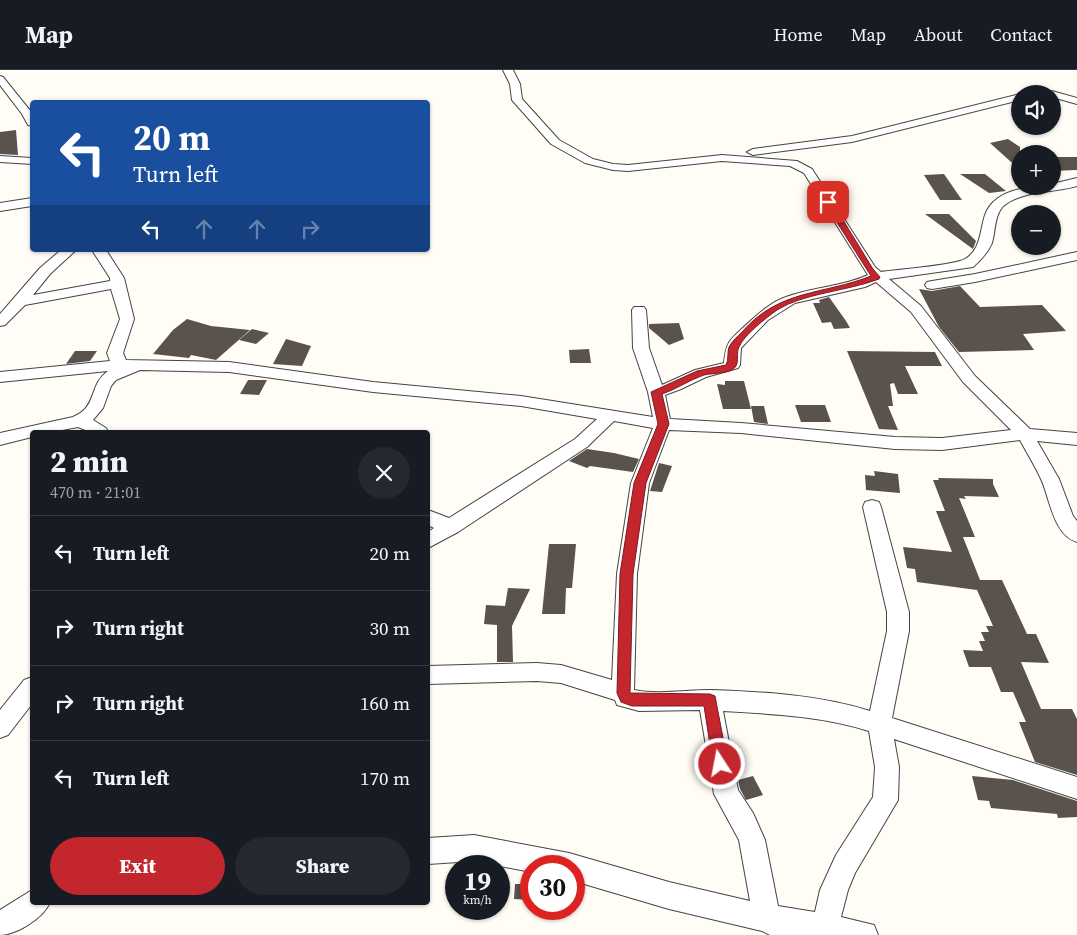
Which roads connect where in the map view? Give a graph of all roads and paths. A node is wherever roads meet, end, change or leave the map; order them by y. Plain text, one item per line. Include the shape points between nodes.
1 (508, 70) edge
2 (0, 79) edge
3 (1061, 97) edge
4 (1011, 99) edge
5 (1077, 101) edge
6 (30, 118) edge
7 (0, 159) edge
8 (30, 161) edge
9 (675, 162) junction
10 (1077, 182) edge
11 (30, 202) edge
12 (0, 207) edge
13 (67, 252) edge
14 (100, 252) edge
15 (1077, 256) edge
16 (876, 277) junction
17 (117, 284) junction
18 (932, 285) dead end
19 (20, 302) junction
20 (639, 310) dead end
21 (0, 322) edge
22 (130, 365) junction
23 (0, 377) edge
24 (656, 392) junction
25 (610, 416) junction
26 (79, 421) junction
27 (664, 424) junction
28 (40, 430) edge
29 (97, 430) edge
30 (30, 432) edge
31 (1025, 434) junction
32 (0, 439) edge
33 (1077, 439) edge
34 (872, 507) dead end
35 (430, 518) edge
36 (451, 527) junction
37 (1077, 535) edge
38 (430, 540) edge
39 (430, 675) edge
40 (624, 693) junction
41 (30, 694) edge
42 (710, 700) junction
43 (879, 723) junction
44 (0, 728) edge
45 (1077, 788) edge
46 (430, 851) edge
47 (520, 857) edge
48 (585, 871) edge
49 (32, 905) edge
50 (766, 918) junction
51 (0, 926) edge
52 (826, 927) junction
53 (795, 935) edge
54 (864, 935) edge

1 - 9 street via 515,84 517,100 523,108 553,140 583,159 617,168
2 - 6 street
3 - 5 street
4 - 9 street via 852,140 713,154
7 - 8 street
9 - 16 street via 722,158 802,166
10 - 16 street via 1012,196 1000,202 990,219 984,245 968,264
11 - 12 street
13 - 19 street
14 - 17 street via 117,278
15 - 18 street
16 - 24 street via 782,304 763,316 740,339 734,347 732,365 700,373
16 - 31 street via 916,309 969,379
17 - 19 street
17 - 22 street via 127,319 115,353 116,359
19 - 21 street
20 - 24 street via 641,348
22 - 23 street
22 - 25 street via 229,367 373,387 520,401
22 - 26 street via 109,378 94,410
24 - 27 street
25 - 27 street
25 - 36 street via 581,443
26 - 28 street
26 - 29 street
27 - 31 street via 917,444
27 - 40 street via 640,483 627,574
30 - 32 street
31 - 33 street
31 - 37 street via 1050,480 1064,518
34 - 43 street via 898,612 898,631
35 - 36 street
36 - 38 street
39 - 40 street via 561,674
40 - 42 street via 632,700
41 - 44 street
42 - 43 street via 796,705
42 - 50 street via 726,794 752,840
43 - 45 street
43 - 52 street via 887,767 885,800 845,864 834,890
46 - 47 street via 474,848
48 - 50 street via 641,889
49 - 51 street
50 - 52 street
50 - 53 street
52 - 54 street

